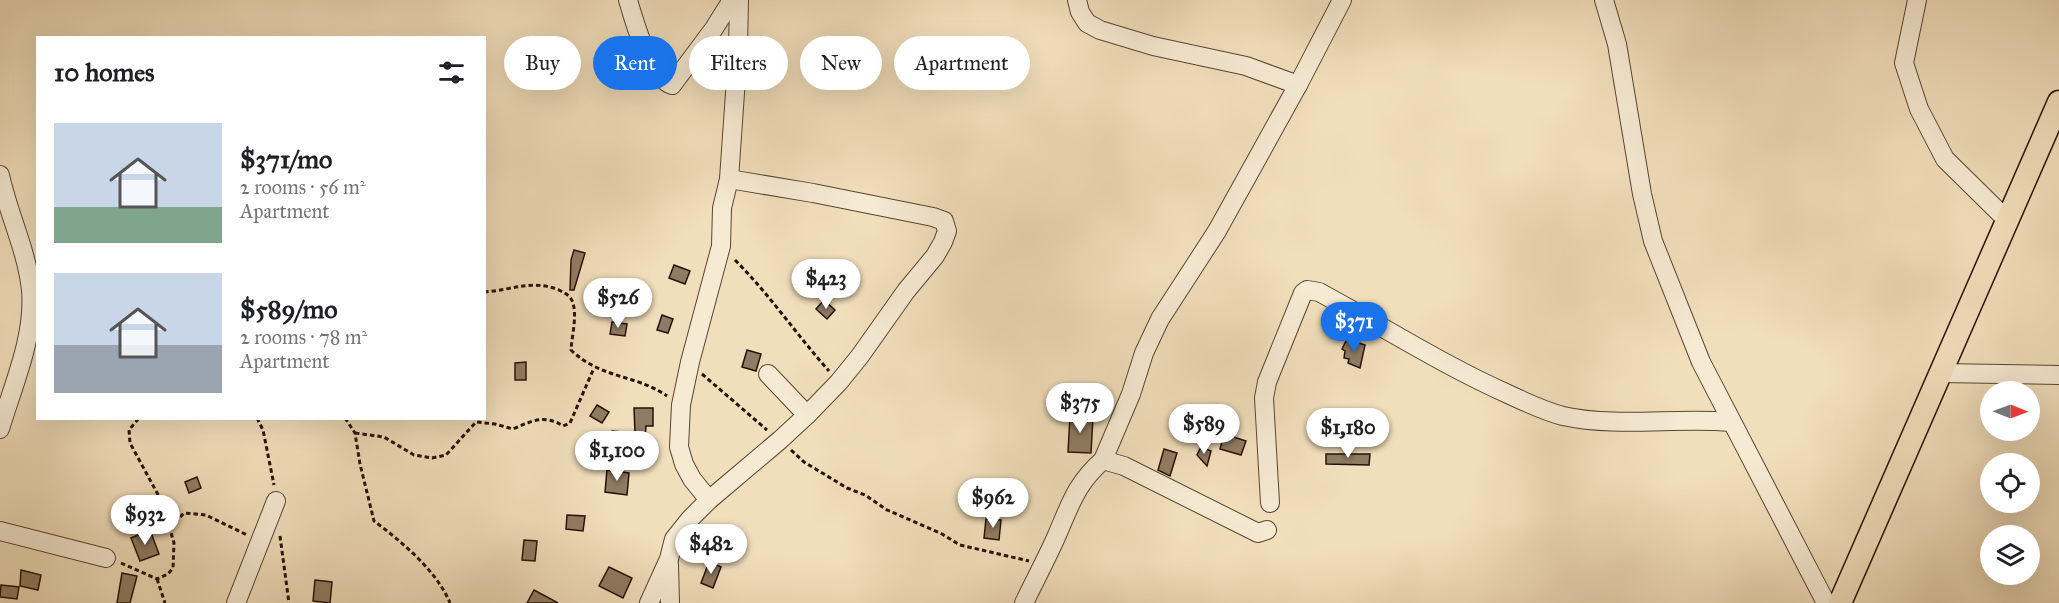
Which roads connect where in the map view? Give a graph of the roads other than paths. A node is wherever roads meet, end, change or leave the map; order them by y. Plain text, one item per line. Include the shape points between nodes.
1 (628, 0) edge
2 (732, 0) edge
3 (739, 0) edge
4 (1077, 0) edge
5 (1342, 0) edge
6 (1604, 0) edge
7 (1917, 0) edge
8 (1298, 85) junction
9 (2059, 102) edge
10 (0, 175) edge
11 (729, 179) junction
12 (2008, 221) junction
13 (1939, 373) junction
14 (768, 374) dead end
15 (2059, 375) edge
16 (7, 381) edge
17 (807, 415) junction
18 (1731, 422) junction
19 (0, 429) edge
20 (1103, 460) junction
21 (709, 500) junction
22 (276, 501) dead end
23 (1270, 503) dead end
24 (1267, 530) dead end
25 (0, 531) edge
26 (106, 558) road end
27 (669, 559) junction
28 (236, 603) edge
29 (649, 603) edge
30 (670, 603) edge
31 (1024, 603) edge
32 (1826, 603) edge
33 (1840, 603) edge

1 - 2 street via 653,65 672,85
3 - 11 street
4 - 8 street via 1087,23 1100,30 1246,66
5 - 8 street
6 - 18 street via 1617,44 1653,241 1701,362
7 - 12 street via 1904,63 1919,109 1945,159
8 - 20 street via 1217,231 1160,319
9 - 12 main road
10 - 16 street via 31,290 31,317
11 - 17 street via 944,221 947,231 934,256 860,356
11 - 21 street via 722,208 721,246 681,405 679,447 684,464
12 - 13 main road
13 - 15 street
13 - 33 main road
14 - 17 street
16 - 19 street
17 - 21 street
18 - 23 street via 1562,416 1471,378 1319,292 1307,290 1267,382 1264,398
18 - 32 street
20 - 24 street via 1124,466 1258,533
20 - 31 street via 1082,481
21 - 27 street via 674,539
22 - 28 street
25 - 26 street
27 - 29 street
27 - 30 street

